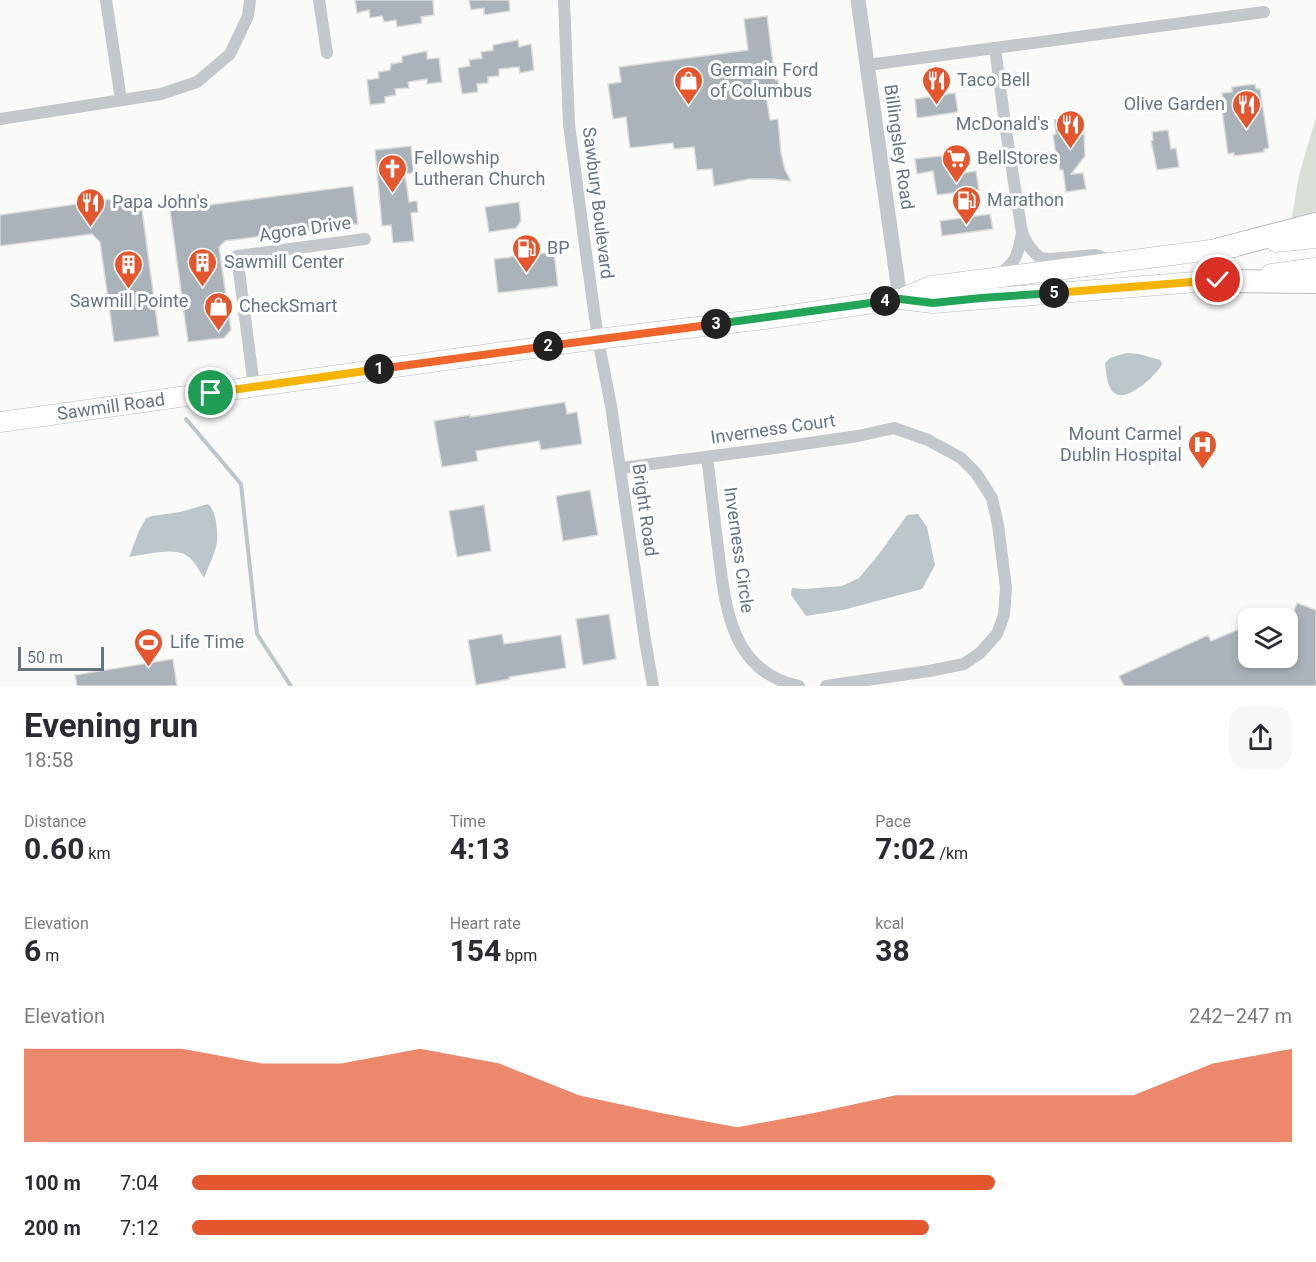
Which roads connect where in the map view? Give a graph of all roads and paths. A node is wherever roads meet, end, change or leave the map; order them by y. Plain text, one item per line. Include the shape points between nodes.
1 (106, 0) edge
2 (250, 0) edge
3 (319, 0) edge
4 (564, 0) edge
5 (858, 0) edge
6 (1264, 12) dead end
7 (995, 48) junction
8 (327, 53) dead end
9 (868, 65) junction
10 (121, 100) junction
11 (0, 119) edge
12 (1316, 224) edge
13 (1022, 233) junction
14 (1316, 238) edge
15 (365, 239) dead end
16 (1220, 249) junction
17 (1118, 263) junction
18 (1316, 268) edge
19 (995, 278) junction
20 (1218, 280) junction
21 (1316, 282) edge
22 (900, 299) junction
23 (598, 339) junction
24 (254, 386) junction
25 (0, 422) edge
26 (707, 457) junction
27 (621, 468) junction
28 (653, 686) edge
29 (799, 686) edge
30 (826, 686) edge

1 - 10 street
2 - 10 street via 248,16 230,54 197,82 161,94
3 - 8 street
4 - 23 street, Sawbury Boulevard via 569,124
5 - 9 street, Billingsley Road
6 - 7 street
7 - 9 street
7 - 13 street
9 - 22 street, Billingsley Road
10 - 11 street
12 - 16 highway
13 - 17 street via 1040,258 1095,255
13 - 19 street via 1017,256
14 - 16 main road, Sawmill Road
15 - 24 street, Agora Drive via 237,256
16 - 17 main road, Sawmill Road
17 - 19 main road, Sawmill Road
18 - 20 main road, Sawmill Road
19 - 22 main road, Sawmill Road via 931,286
20 - 21 highway
20 - 22 main road, Sawmill Road via 933,303
22 - 23 main road, Sawmill Road
23 - 24 main road, Sawmill Road
23 - 27 street, Bright Road
24 - 25 main road, Sawmill Road
26 - 27 street, Inverness Court
26 - 29 street, Inverness Circle via 726,609 735,635 750,660 770,675
26 - 30 street, Inverness Court via 894,428 961,458 992,498 1006,588 1004,615 997,634 964,664
27 - 28 street, Bright Road

